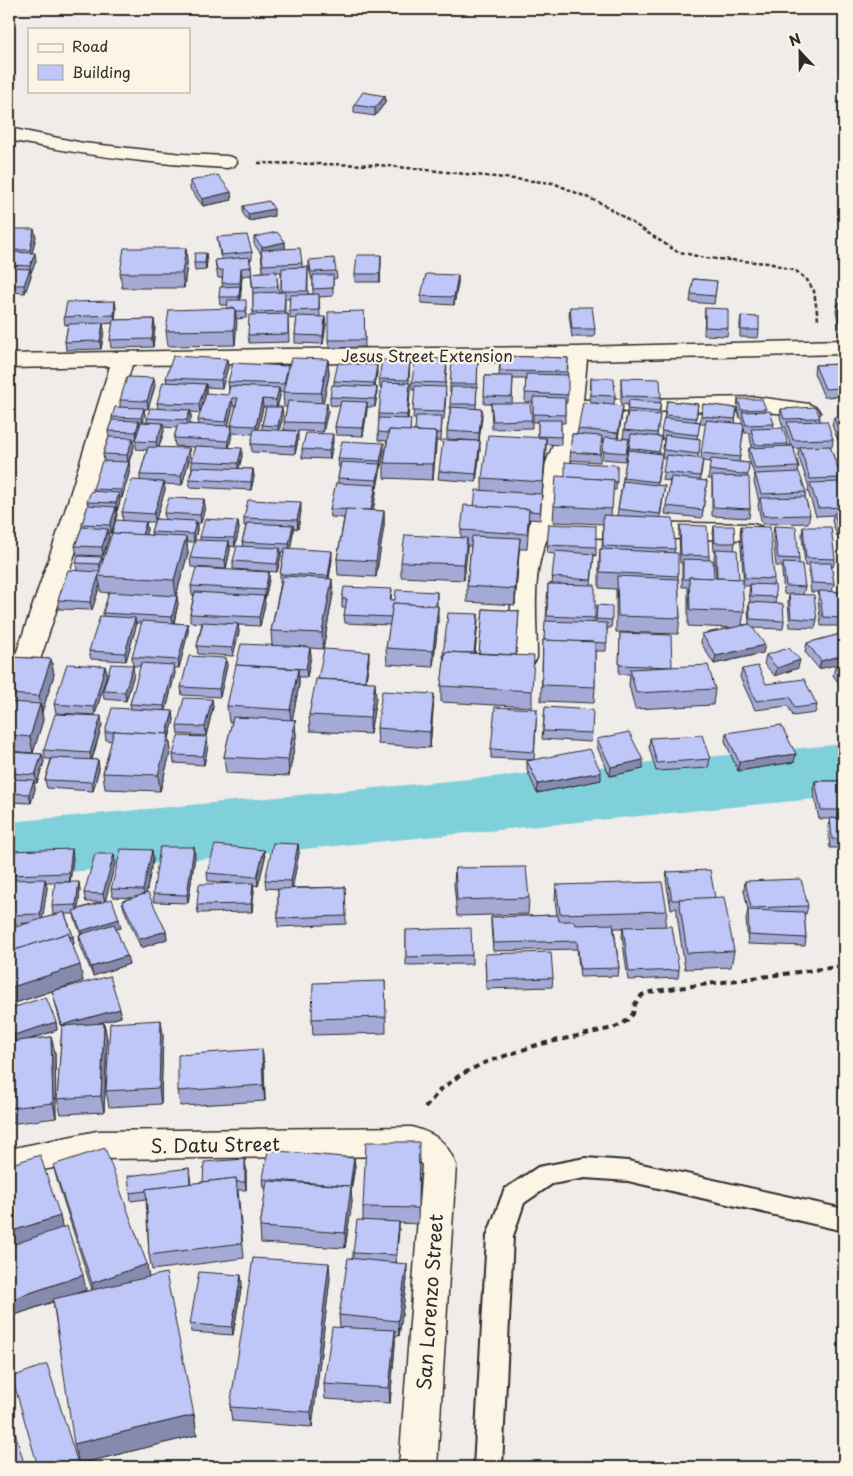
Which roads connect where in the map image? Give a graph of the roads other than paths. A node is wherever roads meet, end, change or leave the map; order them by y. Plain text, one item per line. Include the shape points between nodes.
1 (9, 134) edge
2 (227, 162) road end
3 (844, 347) edge
4 (577, 354) junction
5 (123, 359) junction
6 (9, 361) edge
7 (571, 405) junction
8 (810, 413) edge
9 (541, 528) junction
10 (753, 532) edge
11 (524, 658) edge
12 (25, 666) edge
13 (417, 1143) joint
14 (9, 1163) edge
15 (844, 1220) edge
16 (418, 1467) edge
17 (488, 1467) edge

1 - 2 street via 83,149
3 - 4 street, Jesus Street Extension
4 - 5 street, Jesus Street Extension
4 - 7 street
5 - 6 street, Jesus Street Extension
5 - 12 street
7 - 8 street via 757,404
7 - 9 street via 568,438 548,487
9 - 10 street
9 - 11 street via 532,544 524,578
13 - 14 street, S. Datu Street via 96,1145
13 - 16 street, San Lorenzo Street via 430,1148 439,1165
15 - 17 lane via 628,1171 585,1168 547,1174 514,1196 500,1236

